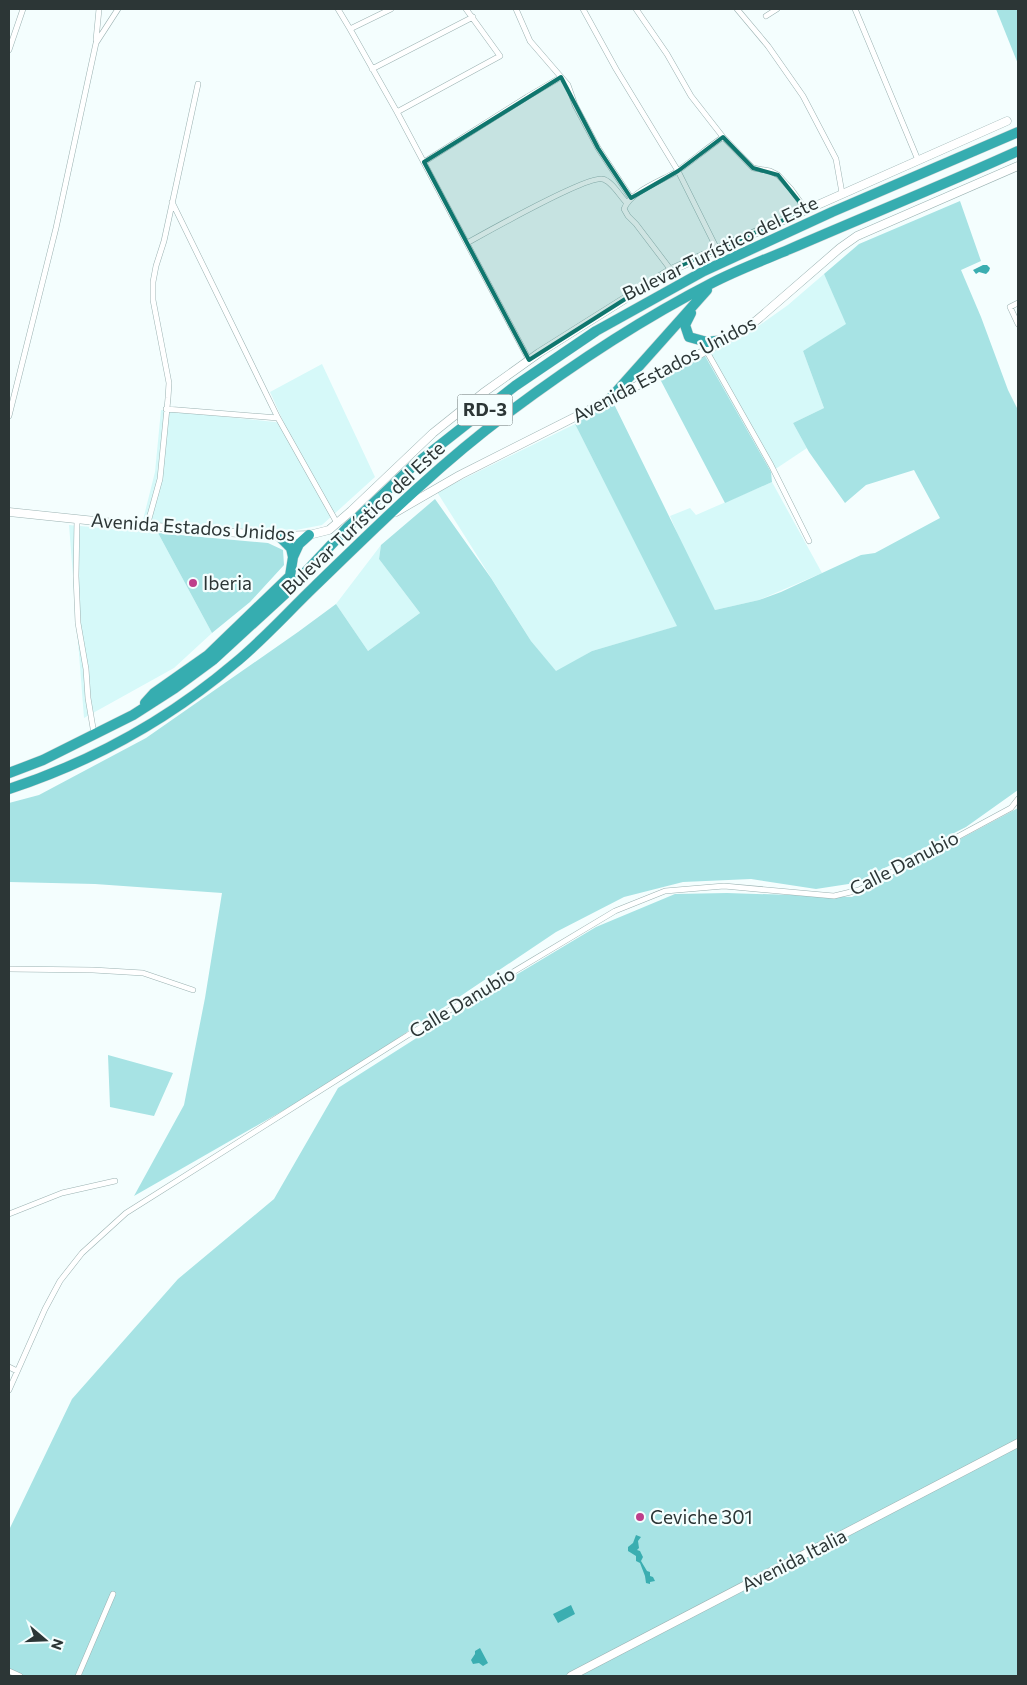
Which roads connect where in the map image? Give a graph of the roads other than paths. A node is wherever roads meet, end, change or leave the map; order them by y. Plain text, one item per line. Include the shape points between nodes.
1 (23, 9) edge
2 (99, 9) edge
3 (118, 9) edge
4 (338, 9) edge
5 (391, 9) edge
6 (466, 9) edge
7 (516, 9) edge
8 (583, 9) edge
9 (636, 9) edge
10 (737, 9) edge
11 (777, 9) edge
12 (855, 9) edge
13 (766, 16) dead end
14 (473, 17) junction
15 (350, 29) junction
16 (96, 44) junction
17 (9, 50) edge
18 (372, 69) junction
19 (561, 77) junction
20 (198, 84) dead end
21 (397, 112) junction
22 (1007, 121) dead end
23 (1018, 132) edge
24 (723, 137) junction
25 (1018, 151) edge
26 (918, 160) junction
27 (424, 162) junction
28 (1018, 166) edge
29 (678, 171) junction
30 (842, 193) junction
31 (631, 198) junction
32 (172, 202) junction
33 (626, 202) junction
34 (806, 210) junction
35 (467, 243) junction
36 (717, 249) junction
37 (671, 270) junction
38 (713, 283) junction
39 (1018, 303) edge
40 (695, 304) junction
41 (1018, 324) edge
42 (724, 340) junction
43 (706, 350) junction
44 (530, 360) junction
45 (608, 401) junction
46 (166, 409) junction
47 (9, 416) edge
48 (278, 418) junction
49 (9, 512) edge
50 (77, 519) junction
51 (382, 520) junction
52 (337, 523) junction
53 (147, 526) junction
54 (309, 534) junction
55 (279, 536) junction
56 (809, 541) dead end
57 (293, 557) junction
58 (133, 714) junction
59 (94, 734) junction
60 (9, 773) edge
61 (9, 789) edge
62 (1018, 799) edge
63 (9, 969) edge
64 (193, 990) dead end
65 (115, 1181) dead end
66 (9, 1214) edge
67 (9, 1367) edge
68 (17, 1371) junction
69 (9, 1390) edge
70 (1018, 1443) edge
71 (113, 1594) dead end
72 (9, 1671) edge
73 (20, 1676) edge
74 (78, 1676) edge
75 (571, 1676) edge

1 - 17 street
2 - 16 street
3 - 16 street
4 - 15 street
5 - 15 street
6 - 14 street
7 - 19 street via 530,41
8 - 29 street
9 - 24 street via 691,96
10 - 30 street via 804,96 836,159
11 - 13 street
12 - 26 street
14 - 18 street
14 - 21 street via 500,56
15 - 18 street
16 - 47 street via 56,228
18 - 21 street
19 - 27 street
19 - 31 street via 568,84 575,105 598,148
20 - 32 street
21 - 27 street
22 - 26 street, Avenida Estados Unidos
23 - 58 highway, Bulevar Turístico del Este / RD-3 via 704,271 596,331 515,386 412,467 347,528 285,594 213,660
24 - 29 street
24 - 34 street via 753,168 778,175
25 - 38 highway, Bulevar Turístico del Este / RD-3
26 - 30 street, Avenida Estados Unidos
27 - 35 street
28 - 42 street, Avenida Estados Unidos via 857,236 757,320
29 - 31 street
29 - 36 street
30 - 34 street, Avenida Estados Unidos
31 - 33 street
32 - 46 street via 153,282 168,383
32 - 48 street
33 - 35 street via 606,180 599,178 566,191
33 - 37 street via 624,209 628,216
34 - 36 street, Avenida Estados Unidos
35 - 44 street
36 - 37 street, Avenida Estados Unidos
37 - 44 street, Avenida Estados Unidos
38 - 40 highway
38 - 51 highway, Bulevar Turístico del Este / RD-3 via 607,344 510,412 452,456
39 - 41 street via 1010,307
40 - 42 highway via 685,324 689,337 707,342
40 - 45 highway
42 - 43 street, Avenida Estados Unidos
43 - 45 street, Avenida Estados Unidos
43 - 56 street via 771,465
44 - 52 street, Avenida Estados Unidos via 482,392 433,433
45 - 51 street, Avenida Estados Unidos via 460,476
46 - 48 street
46 - 53 street via 160,480
48 - 52 street
49 - 50 street, Avenida Estados Unidos
50 - 53 street, Avenida Estados Unidos
50 - 59 street via 78,623
51 - 61 highway, Bulevar Turístico del Este / RD-3 via 237,662 207,686 110,747
52 - 54 street, Avenida Estados Unidos via 329,530
53 - 55 street, Avenida Estados Unidos
54 - 55 street, Avenida Estados Unidos
54 - 57 highway
55 - 57 highway via 291,548
57 - 58 highway via 290,576 208,656 154,693
58 - 59 highway, Bulevar Turístico del Este / RD-3
59 - 60 highway, Bulevar Turístico del Este / RD-3
62 - 68 street, Calle Danubio via 1012,808 859,890 834,896 724,886 665,891 615,911 408,1035 126,1213 82,1253 60,1281
63 - 64 street via 143,973
65 - 66 street via 62,1193
67 - 68 street
68 - 69 street, Calle Danubio
70 - 75 street, Avenida Italia
71 - 74 street
72 - 73 street

